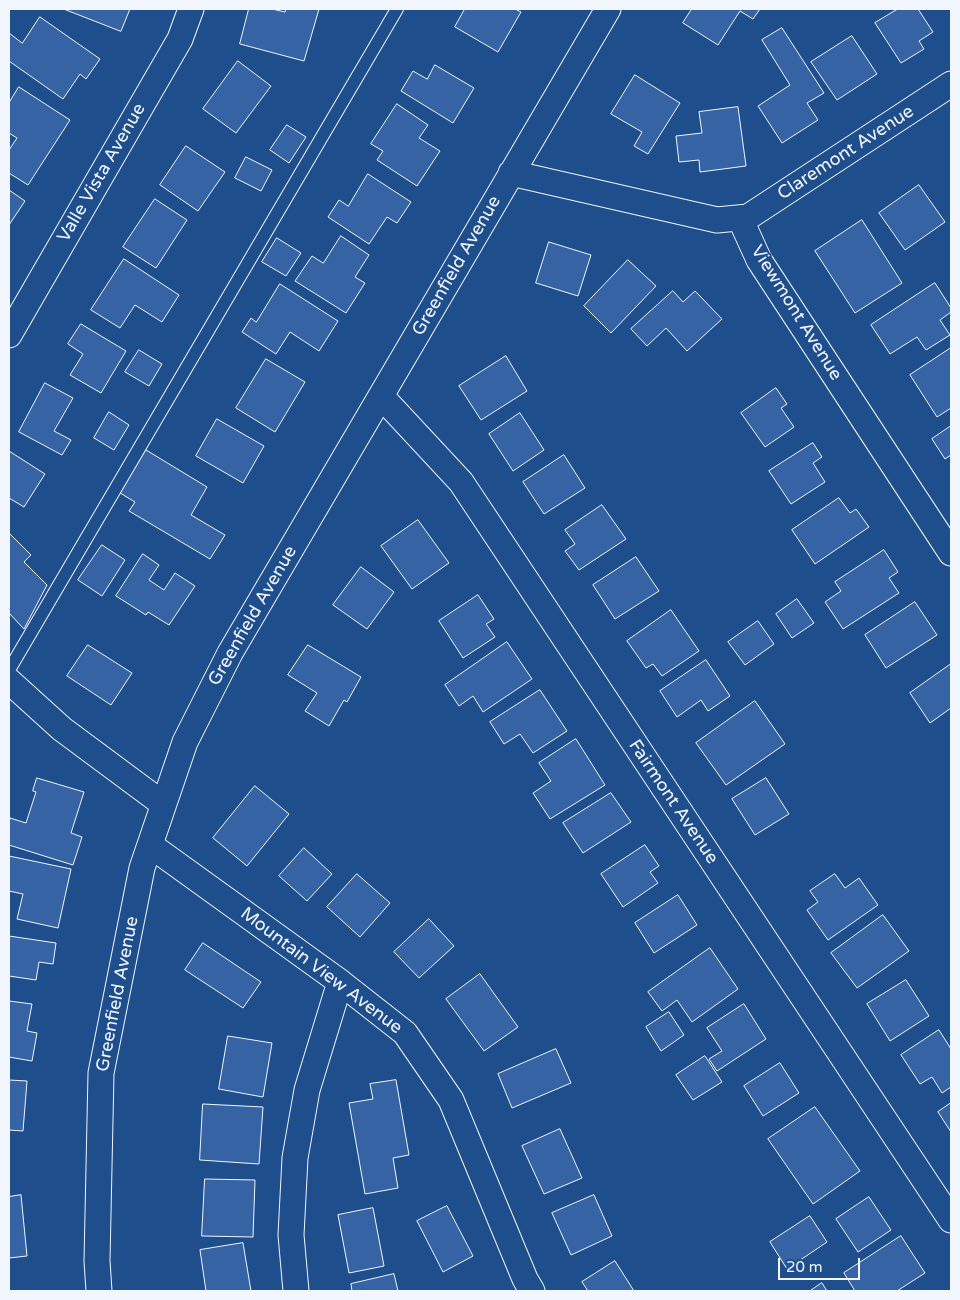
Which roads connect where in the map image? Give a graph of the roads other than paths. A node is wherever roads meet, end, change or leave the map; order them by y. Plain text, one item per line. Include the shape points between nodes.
1 (191, 9) edge
2 (397, 9) edge
3 (608, 9) edge
4 (951, 84) edge
5 (511, 173) junction
6 (740, 218) junction
7 (9, 335) edge
8 (381, 396) junction
9 (951, 553) edge
10 (9, 670) edge
11 (9, 681) edge
12 (163, 804) junction
13 (150, 845) junction
14 (340, 982) junction
15 (951, 1220) edge
16 (99, 1291) edge
17 (296, 1291) edge
18 (532, 1291) edge

1 - 7 street, Valle Vista Avenue via 180,39
2 - 10 lane
3 - 5 street, Greenfield Avenue
4 - 6 street, Claremont Avenue via 748,217
5 - 6 street via 717,220
5 - 8 street, Greenfield Avenue
6 - 9 street, Viewmont Avenue via 759,260
8 - 12 street, Greenfield Avenue via 230,653 184,742
8 - 15 street, Fairmont Avenue via 461,482
11 - 12 street via 62,729
12 - 13 street, Greenfield Avenue
13 - 14 street, Mountain View Avenue
13 - 16 street, Greenfield Avenue via 142,868 102,1073
14 - 17 street via 307,1090 295,1158 291,1235
14 - 18 street, Mountain View Avenue via 405,1033 451,1100

